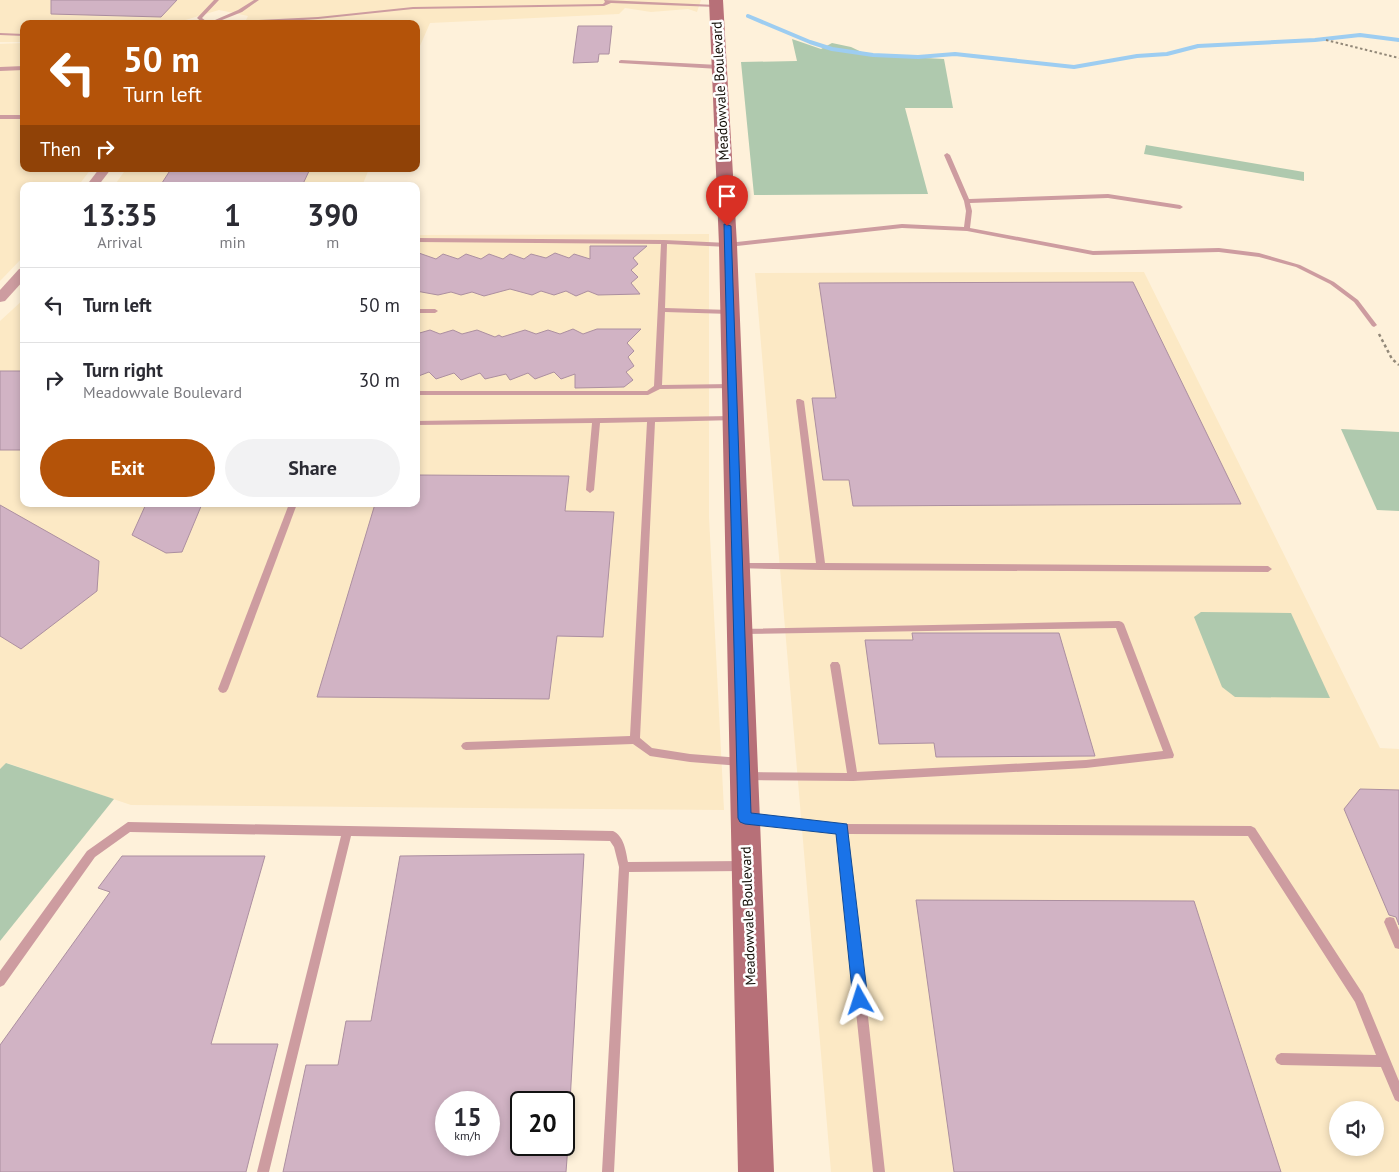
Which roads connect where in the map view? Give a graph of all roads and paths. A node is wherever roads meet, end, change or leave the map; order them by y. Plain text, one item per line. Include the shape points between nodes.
1 (217, 0) edge
2 (257, 0) edge
3 (415, 0) edge
4 (601, 0) edge
5 (612, 0) edge
6 (716, 3) edge
7 (413, 8) junction
8 (203, 20) edge
9 (219, 20) edge
10 (283, 20) edge
11 (0, 34) edge
12 (20, 35) edge
13 (1326, 40) dead end
14 (1399, 58) edge
15 (621, 62) dead end
16 (719, 67) junction
17 (20, 68) edge
18 (0, 69) edge
19 (20, 116) edge
20 (0, 117) edge
21 (947, 155) dead end
22 (103, 172) edge
23 (95, 182) edge
24 (967, 202) junction
25 (1180, 207) dead end
26 (966, 230) junction
27 (420, 240) edge
28 (664, 242) junction
29 (728, 245) junction
30 (20, 276) edge
31 (0, 298) edge
32 (662, 310) junction
33 (420, 311) edge
34 (435, 311) dead end
35 (730, 312) junction
36 (1374, 325) joint
37 (1399, 365) edge
38 (732, 386) junction
39 (658, 387) junction
40 (420, 393) edge
41 (800, 401) dead end
42 (733, 418) junction
43 (651, 419) junction
44 (596, 420) junction
45 (420, 424) edge
46 (590, 490) dead end
47 (292, 507) edge
48 (738, 566) junction
49 (821, 567) junction
50 (1268, 569) dead end
51 (740, 631) junction
52 (836, 665) dead end
53 (223, 689) dead end
54 (635, 740) junction
55 (466, 746) dead end
56 (744, 769) junction
57 (853, 777) junction
58 (745, 818) junction
59 (842, 829) junction
60 (347, 831) junction
61 (747, 866) junction
62 (624, 868) junction
63 (1390, 922) dead end
64 (1399, 944) edge
65 (0, 981) edge
66 (1281, 1059) dead end
67 (1384, 1062) junction
68 (1399, 1096) edge
69 (262, 1172) edge
70 (608, 1172) edge
71 (756, 1172) edge
72 (879, 1172) edge

1 - 8 lane via 200,18
2 - 9 lane
3 - 7 lane
4 - 5 lane
5 - 6 lane
5 - 7 lane via 604,5
6 - 16 main road, Meadowvale Boulevard
7 - 10 lane
11 - 12 lane
13 - 14 path
15 - 16 lane
16 - 29 main road, Meadowvale Boulevard
17 - 18 lane
19 - 20 lane
21 - 24 lane
22 - 23 street
24 - 25 lane via 1108,196
24 - 26 lane
26 - 29 lane via 902,226
26 - 36 lane via 1093,253 1219,250 1259,255 1298,266 1332,282 1356,301
27 - 28 lane
28 - 29 lane
28 - 32 lane
29 - 35 main road, Meadowvale Boulevard
30 - 31 street
32 - 35 lane
32 - 39 lane
33 - 34 lane
35 - 38 main road, Meadowvale Boulevard
36 - 37 path via 1392,359
38 - 39 lane
38 - 42 main road, Meadowvale Boulevard
39 - 40 lane via 648,393
41 - 49 lane
42 - 43 lane
42 - 48 main road, Meadowvale Boulevard
43 - 44 lane
43 - 54 lane
44 - 45 lane
44 - 46 lane
47 - 53 lane
48 - 49 lane
48 - 51 main road, Meadowvale Boulevard
49 - 50 lane
51 - 56 main road, Meadowvale Boulevard
51 - 57 lane via 1119,624 1169,755 1086,764
52 - 57 lane
54 - 55 lane
54 - 56 lane via 650,752
56 - 57 lane
56 - 58 main road, Meadowvale Boulevard
58 - 59 lane
58 - 61 main road, Meadowvale Boulevard
59 - 67 lane via 1250,831 1359,998
59 - 72 lane
60 - 62 lane via 613,836 619,844
60 - 65 lane via 128,828 91,854
60 - 69 lane
61 - 62 lane
61 - 71 main road, Meadowvale Boulevard
62 - 70 lane
63 - 64 lane
66 - 67 lane
67 - 68 lane

